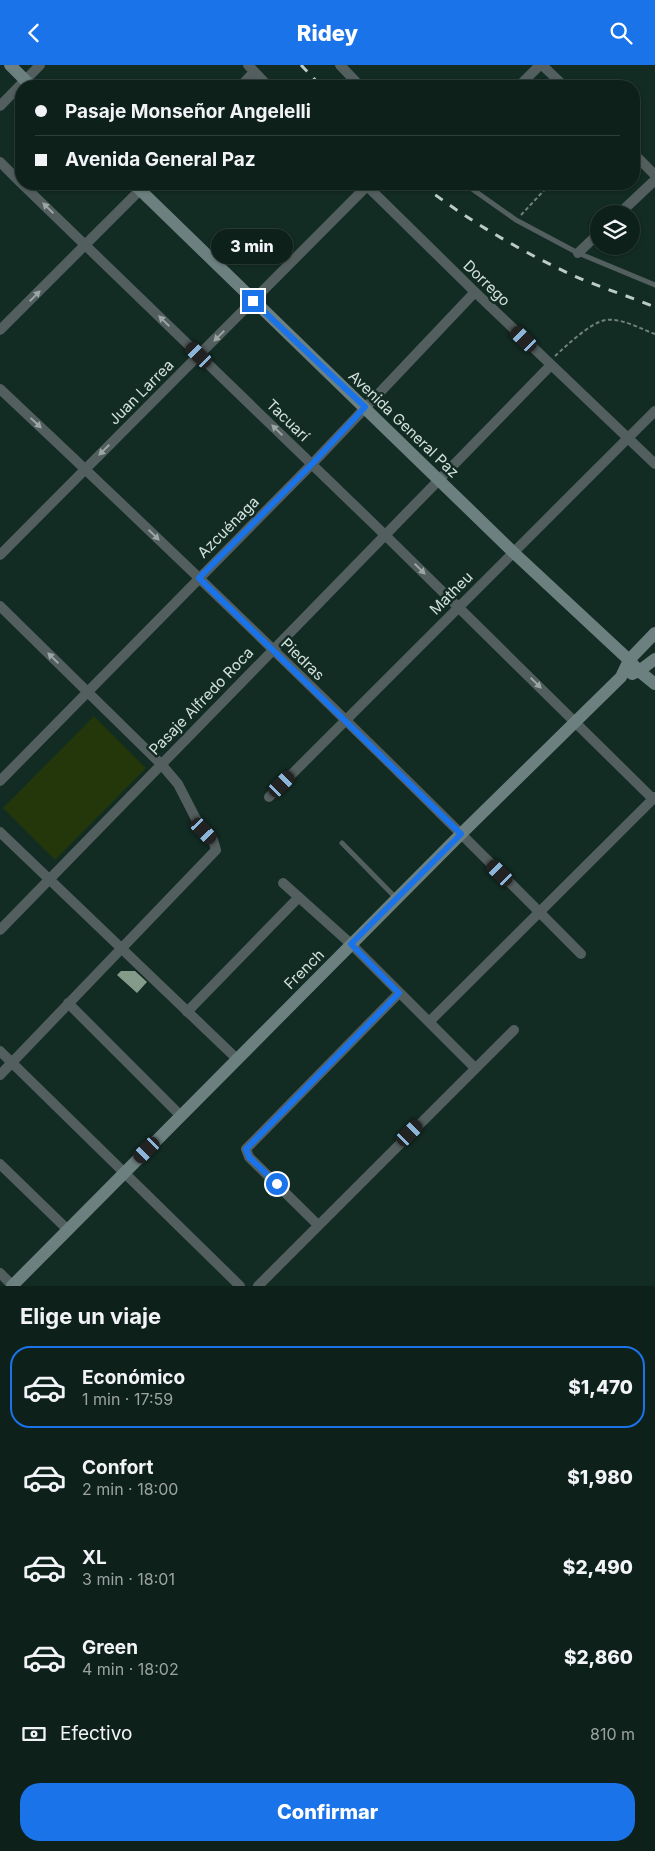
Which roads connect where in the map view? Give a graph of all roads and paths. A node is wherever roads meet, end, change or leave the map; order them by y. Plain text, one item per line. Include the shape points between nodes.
1 (10, 65) edge
2 (40, 65) edge
3 (340, 65) edge
4 (541, 65) edge
5 (251, 69) edge
6 (25, 80) edge
7 (30, 80) edge
8 (244, 80) edge
9 (262, 80) edge
10 (354, 80) edge
11 (525, 80) edge
12 (557, 80) edge
13 (15, 94) edge
14 (0, 106) edge
15 (640, 160) edge
16 (0, 162) edge
17 (655, 175) edge
18 (15, 176) edge
19 (655, 180) edge
20 (29, 190) edge
21 (136, 190) edge
22 (144, 190) edge
23 (361, 190) edge
24 (373, 190) edge
25 (474, 190) edge
26 (544, 190) edge
27 (629, 205) edge
28 (516, 220) junction
29 (590, 242) edge
30 (86, 245) junction
31 (578, 253) junction
32 (655, 285) edge
33 (475, 293) junction
34 (253, 301) junction
35 (0, 330) edge
36 (655, 334) edge
37 (199, 355) junction
38 (549, 364) junction
39 (0, 389) edge
40 (365, 407) junction
41 (655, 411) edge
42 (628, 437) junction
43 (312, 464) junction
44 (655, 464) edge
45 (85, 469) junction
46 (440, 481) junction
47 (385, 535) junction
48 (513, 552) junction
49 (0, 555) edge
50 (199, 578) junction
51 (0, 606) edge
52 (458, 607) junction
53 (655, 633) edge
54 (272, 649) junction
55 (655, 659) edge
56 (629, 660) junction
57 (638, 671) junction
58 (621, 677) junction
59 (655, 684) edge
60 (88, 692) junction
61 (345, 721) junction
62 (576, 722) junction
63 (160, 764) junction
64 (0, 781) edge
65 (269, 797) dead end
66 (654, 798) edge
67 (0, 832) edge
68 (461, 834) junction
69 (342, 843) dead end
70 (49, 879) junction
71 (283, 883) dead end
72 (299, 897) junction
73 (396, 899) junction
74 (540, 913) junction
75 (0, 930) edge
76 (351, 944) junction
77 (123, 949) junction
78 (581, 954) dead end
79 (399, 993) junction
80 (68, 1003) junction
81 (187, 1011) junction
82 (430, 1022) junction
83 (514, 1030) dead end
84 (0, 1051) edge
85 (237, 1059) junction
86 (12, 1063) junction
87 (475, 1068) junction
88 (0, 1075) edge
89 (181, 1116) junction
90 (0, 1164) edge
91 (125, 1173) junction
92 (318, 1225) junction
93 (68, 1230) junction
94 (0, 1273) edge
95 (12, 1286) edge
96 (240, 1286) edge
97 (258, 1286) edge

1 - 6 street
2 - 7 street
3 - 10 street
4 - 11 street
4 - 12 street
5 - 8 street
5 - 9 street
13 - 14 street
15 - 17 street
16 - 18 street, Tacuarí
19 - 27 street
30 -> 20 street, Tacuarí
21 - 30 street
22 - 34 street, Avenida General Paz
23 - 34 street, Juan Larrea
24 - 33 street, Dorrego
25 - 28 lane
26 - 28 path
28 - 31 lane
29 - 31 street
35 -> 30 street
37 -> 30 street, Tacuarí
31 - 32 lane
33 - 38 street, Dorrego
33 - 40 street, Azcuénaga
34 -> 37 street, Juan Larrea
34 - 40 street, Avenida General Paz
36 - 38 path via 606,320 579,335
43 -> 37 street, Tacuarí
37 -> 45 street, Juan Larrea
38 - 42 street, Dorrego
38 - 46 street, Pasaje Alfredo Roca
39 -> 45 street, Piedras
40 - 43 street, Azcuénaga
40 - 46 street, Avenida General Paz
41 - 42 street, Matheu
42 - 44 street, Dorrego
42 - 48 street, Matheu
43 - 47 street, Tacuarí
43 - 50 street, Azcuénaga
45 - 49 street, Juan Larrea
45 -> 50 street, Piedras
46 - 47 street, Pasaje Alfredo Roca
46 - 48 street, Avenida General Paz
47 -> 52 street, Tacuarí
47 - 54 street, Pasaje Alfredo Roca
48 - 52 street, Matheu
48 - 56 street, Avenida General Paz
50 - 54 street, Piedras
50 - 60 street, Azcuénaga
60 -> 51 street
52 - 61 street, Matheu
52 -> 62 street, Tacuarí
53 - 56 street, French
54 - 61 street, Piedras
54 - 63 street, Pasaje Alfredo Roca
55 - 57 street, French
56 - 57 street, Avenida General Paz
56 - 58 street, French
57 - 58 street, French
57 - 59 street, Avenida General Paz
58 - 62 street, French
60 - 63 street
60 - 64 street, Azcuénaga
61 - 65 street, Matheu
61 - 68 street, Piedras
62 - 66 street, Tacuarí
62 - 68 street, French
63 - 70 street, Pasaje Alfredo Roca
63 - 77 street via 178,785 216,850
66 - 74 street
67 - 70 street
68 - 73 street, French
68 - 74 street, Piedras
69 - 73 lane
70 - 75 street, Pasaje Alfredo Roca
70 - 77 street
71 - 72 street
72 - 76 street
72 - 81 street
73 - 76 street, French
74 - 78 street, Piedras
74 - 82 street
76 - 79 street
76 - 85 street, French
77 - 80 street
77 - 81 street
79 - 82 street
79 - 92 street via 246,1149 249,1157
80 - 86 street
80 - 89 street
81 - 85 street
82 - 87 street
83 - 87 street
84 - 86 street
85 - 89 street, French
86 - 88 street
86 - 91 street
87 - 92 street
89 - 91 street, French
90 - 93 street
91 - 93 street, French
91 - 96 street
92 - 97 street
93 - 95 street, French
94 - 95 street

